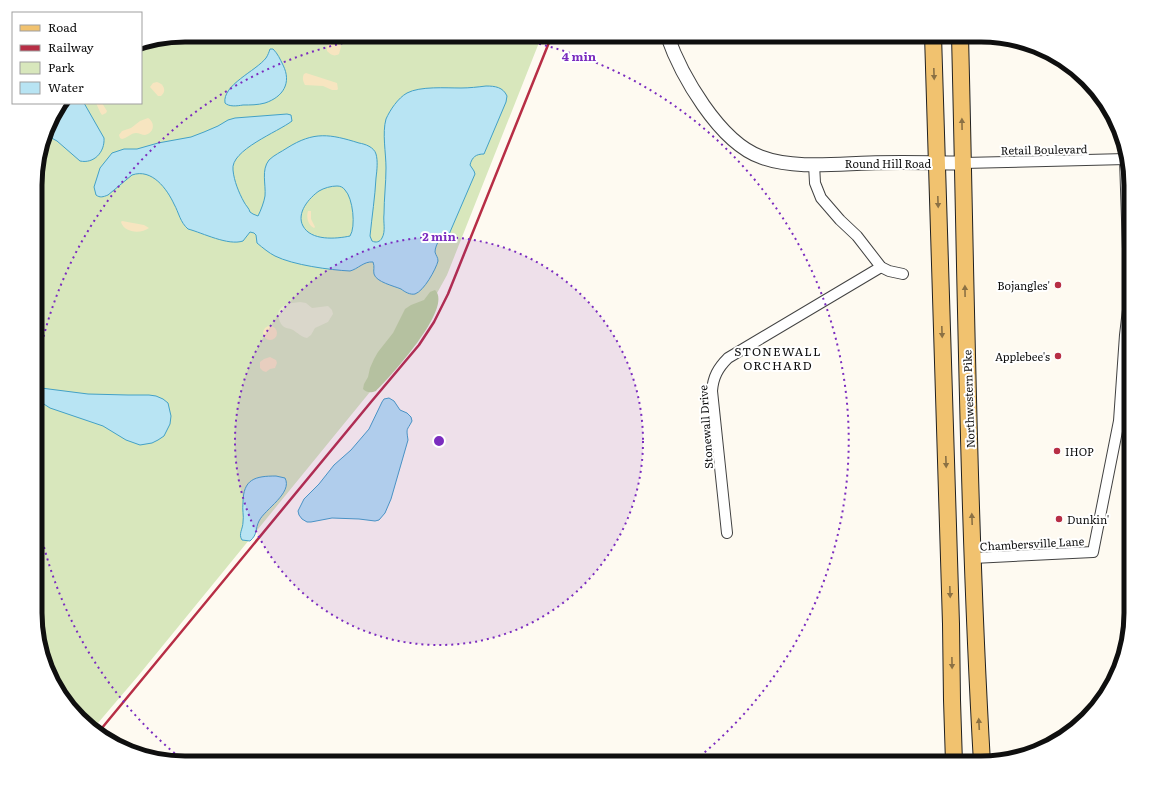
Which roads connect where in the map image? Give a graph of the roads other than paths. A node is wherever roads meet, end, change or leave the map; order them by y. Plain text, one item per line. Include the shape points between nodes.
1 (670, 42) edge
2 (933, 42) edge
3 (960, 42) edge
4 (1121, 159) edge
5 (937, 163) junction
6 (963, 163) junction
7 (814, 164) junction
8 (881, 267) junction
9 (903, 274) dead end
10 (1124, 349) edge
11 (949, 532) junction
12 (727, 533) dead end
13 (973, 558) junction
14 (954, 756) edge
15 (982, 756) edge

1 - 7 street, Round Hill Road via 698,98 726,133 742,148 760,157 786,163
2 -> 5 main road
6 -> 3 main road, Northwestern Pike
4 - 6 street, Retail Boulevard
5 - 6 street, Round Hill Road
5 - 7 street, Round Hill Road
5 -> 11 main road
13 -> 6 main road, Northwestern Pike
7 - 8 street via 821,198 858,236
8 - 9 street
8 - 12 street, Stonewall Drive via 728,358 716,372 712,391
10 - 13 street, Chambersville Lane via 1119,421 1093,552
11 - 13 main road via 958,552 964,557
11 -> 14 main road
15 -> 13 main road, Northwestern Pike

